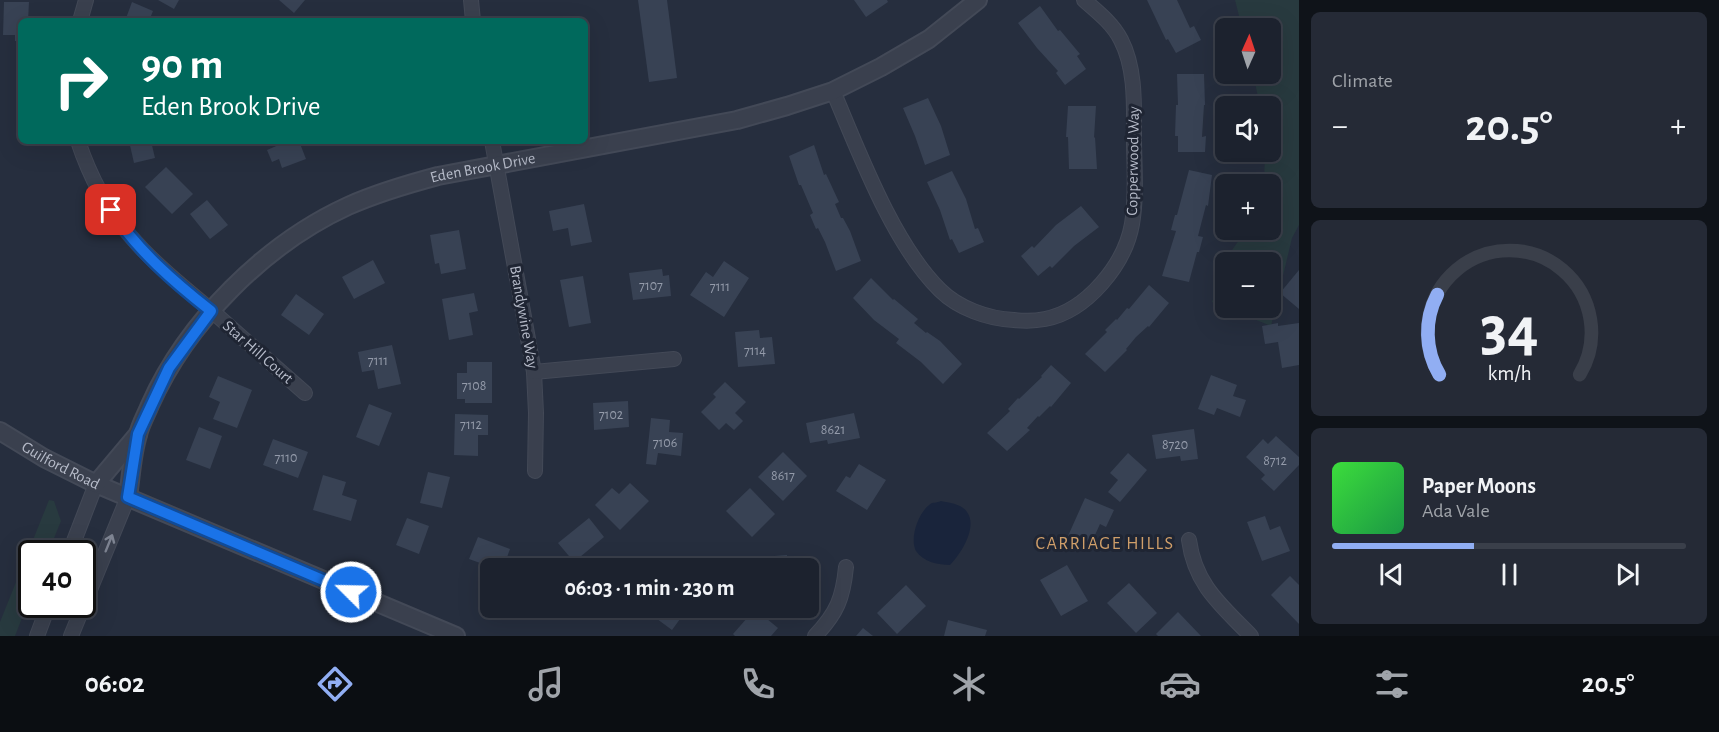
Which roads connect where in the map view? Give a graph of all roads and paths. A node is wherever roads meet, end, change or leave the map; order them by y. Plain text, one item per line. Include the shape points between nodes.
1 (86, 0) edge
2 (471, 0) edge
3 (978, 0) edge
4 (1084, 0) edge
5 (81, 18) edge
6 (473, 18) edge
7 (833, 91) junction
8 (79, 144) edge
9 (493, 144) edge
10 (497, 165) junction
11 (211, 311) junction
12 (674, 359) dead end
13 (534, 372) junction
14 (305, 393) dead end
15 (0, 431) edge
16 (138, 434) junction
17 (535, 471) dead end
18 (96, 484) junction
19 (128, 497) junction
20 (74, 540) edge
21 (1189, 540) dead end
22 (846, 567) dead end
23 (44, 618) edge
24 (37, 636) edge
25 (71, 636) edge
26 (456, 636) edge
27 (815, 636) edge
28 (1251, 636) edge

1 - 5 street
2 - 6 street
3 - 7 street, Eden Brook Drive via 929,39
4 - 7 street, Copperwood Way via 1108,21 1126,52 1134,96 1135,205 1125,249 1103,283 1085,299 1047,319 1007,320 982,314 940,290 896,228
7 - 10 street, Eden Brook Drive via 737,120
8 - 11 street, Star Hill Court via 97,188 119,224
9 - 10 street, Brandywine Way
10 - 11 street, Eden Brook Drive via 438,176 348,206 277,251
10 - 13 street, Brandywine Way
11 - 14 street, Star Hill Court
11 - 16 street, Eden Brook Drive via 169,368
12 - 13 street
13 - 17 street, Brandywine Way
15 - 18 street, Guilford Road
16 - 18 street, Eden Brook Drive
16 - 19 street, Eden Brook Drive
18 - 19 street, Guilford Road
18 - 20 street, Eden Brook Drive
25 -> 19 street, Eden Brook Drive
19 - 26 street, Guilford Road
21 - 28 street via 1200,579
22 - 27 street via 838,606
23 - 24 street

